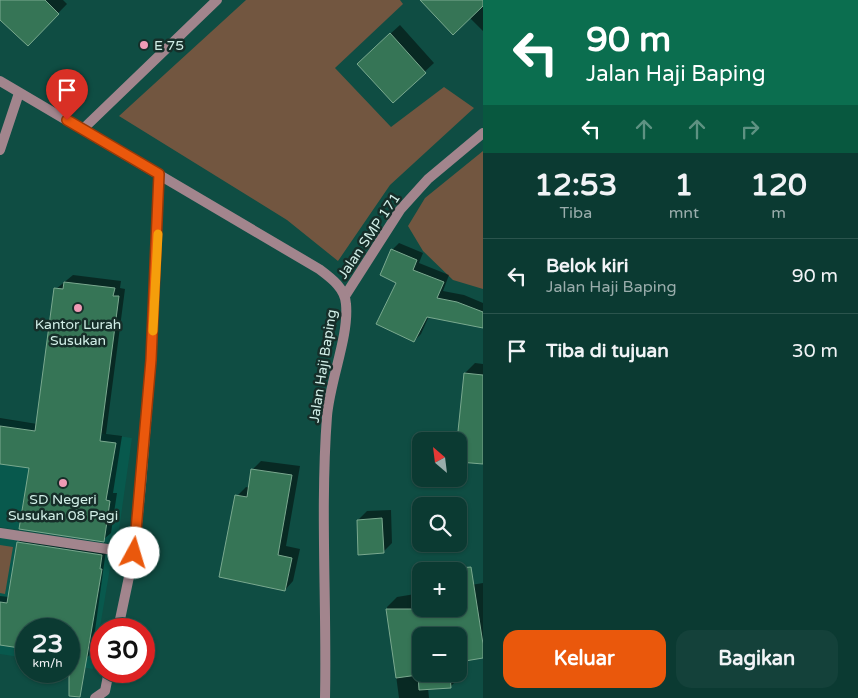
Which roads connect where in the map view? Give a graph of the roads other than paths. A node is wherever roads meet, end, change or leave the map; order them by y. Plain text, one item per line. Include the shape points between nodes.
1 (217, 0) edge
2 (0, 81) edge
3 (19, 92) junction
4 (83, 129) junction
5 (483, 133) edge
6 (0, 150) edge
7 (159, 174) junction
8 (346, 296) junction
9 (0, 533) edge
10 (134, 553) junction
11 (120, 618) edge
12 (107, 683) edge
13 (95, 698) edge
14 (325, 698) edge

1 - 4 street
2 - 3 street, Jalan Haji Baping
3 - 4 street, Jalan Haji Baping
3 - 6 street
4 - 7 street, Jalan Haji Baping
5 - 8 street, Jalan SMP 171 via 428,179 400,210
7 - 8 street, Jalan Haji Baping via 319,269
7 - 10 street via 151,360
8 - 14 street, Jalan Haji Baping via 346,319 331,388 325,452
9 - 10 street
10 - 11 street
12 - 13 street via 105,691

